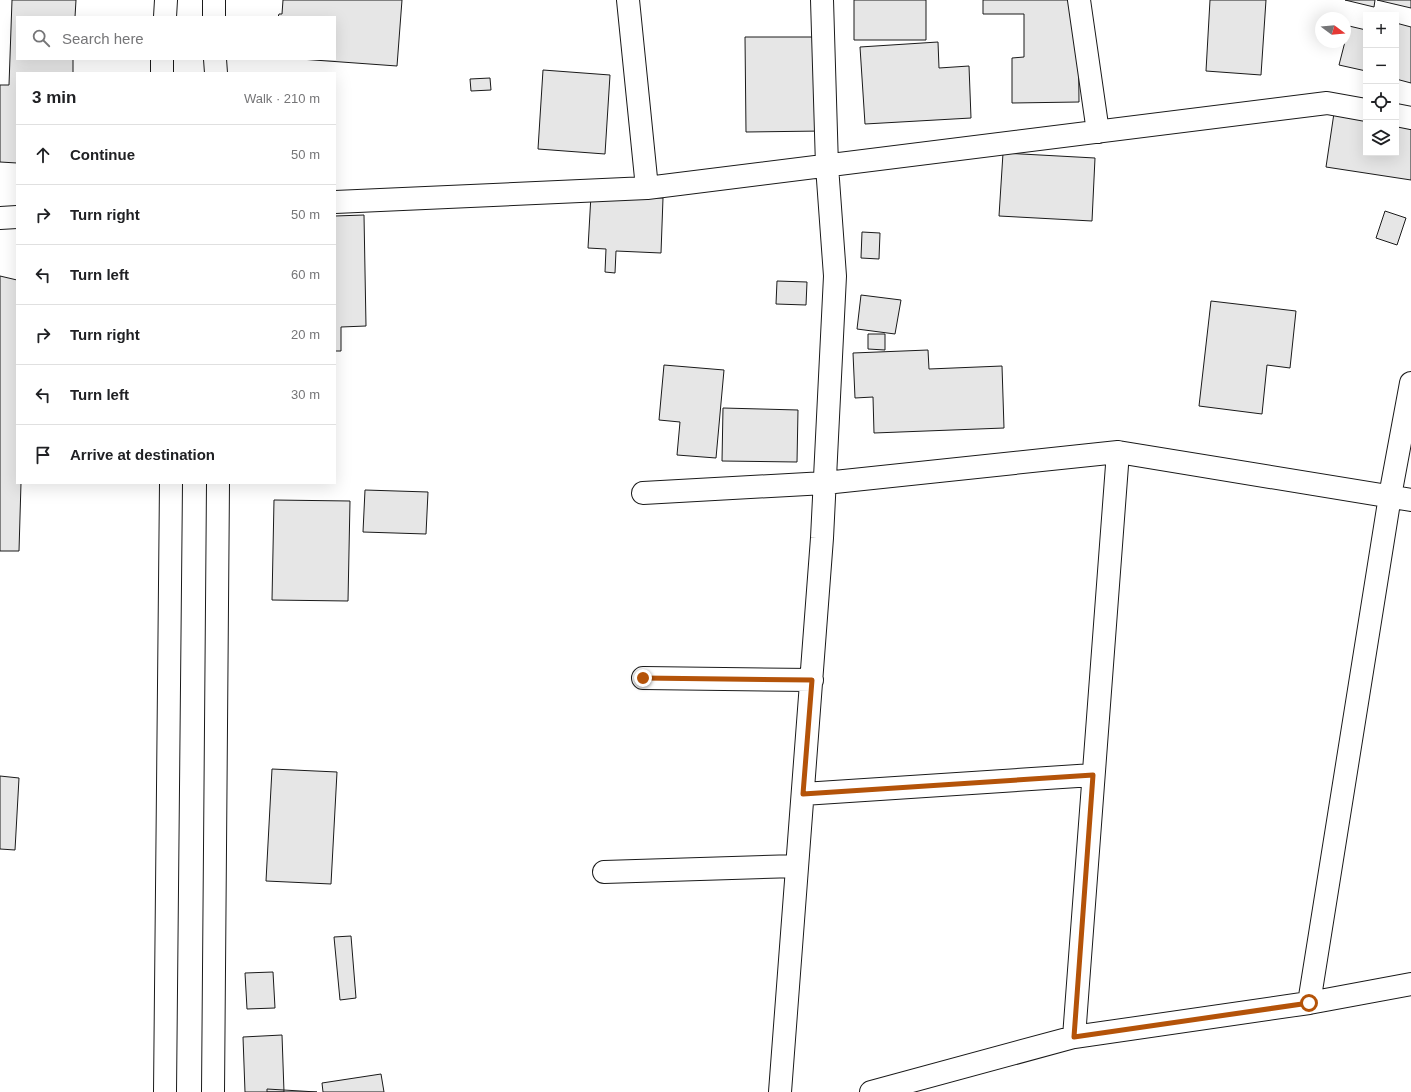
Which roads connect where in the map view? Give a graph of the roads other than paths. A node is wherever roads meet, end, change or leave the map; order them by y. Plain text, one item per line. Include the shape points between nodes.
1 (166, 0) edge
2 (214, 0) edge
3 (628, 0) edge
4 (822, 0) edge
5 (1079, 0) edge
6 (165, 16) edge
7 (214, 16) edge
8 (162, 60) edge
9 (215, 60) edge
10 (162, 72) edge
11 (216, 72) edge
12 (1363, 109) edge
13 (1399, 116) edge
14 (1411, 118) edge
15 (1098, 132) junction
16 (827, 166) junction
17 (648, 188) junction
18 (336, 202) edge
19 (16, 217) edge
20 (0, 218) edge
21 (1411, 383) edge
22 (1118, 452) junction
23 (825, 483) junction
24 (171, 484) edge
25 (218, 484) edge
26 (642, 493) dead end
27 (1401, 498) edge
28 (643, 678) dead end
29 (812, 680) junction
30 (1093, 775) junction
31 (803, 794) junction
32 (797, 866) junction
33 (604, 872) dead end
34 (1411, 984) edge
35 (1309, 1003) junction
36 (1074, 1037) junction
37 (165, 1092) edge
38 (213, 1092) edge
39 (780, 1092) edge
40 (871, 1092) edge

1 - 6 street
2 - 7 street
3 - 17 street
4 - 16 street
5 - 15 street
8 - 10 street
9 - 11 street
12 - 15 street via 1327,103
13 - 14 street
15 - 16 street
16 - 17 street
16 - 23 street via 835,276
17 - 18 street
19 - 20 street
21 - 27 street
22 - 23 street
22 - 27 street
22 - 30 street
23 - 26 street
23 - 29 street
24 - 37 street
25 - 38 street
27 - 35 street
28 - 29 street
29 - 31 street
30 - 31 street
30 - 36 street
31 - 32 street
32 - 33 street
32 - 39 street
34 - 35 street
35 - 36 street
36 - 40 street

